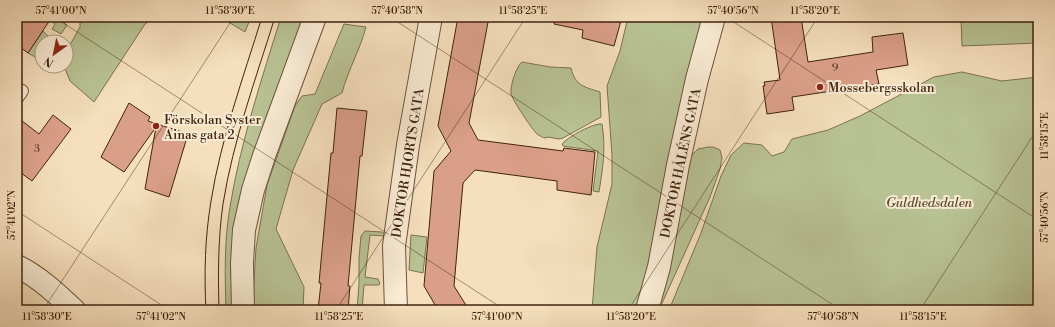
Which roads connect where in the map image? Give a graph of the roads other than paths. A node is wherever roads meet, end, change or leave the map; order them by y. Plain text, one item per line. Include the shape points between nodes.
1 (315, 17) edge
2 (431, 17) edge
3 (714, 17) edge
4 (17, 266) edge
5 (74, 310) edge
6 (243, 310) edge
7 (396, 310) edge
8 (647, 310) edge

1 - 6 street via 253,190 244,230
2 - 7 street, DOKTOR HJORTS GATA via 408,145 394,246
3 - 8 street, DOKTOR HÅLÉNS GATA via 697,79 659,267
4 - 5 street via 34,275

